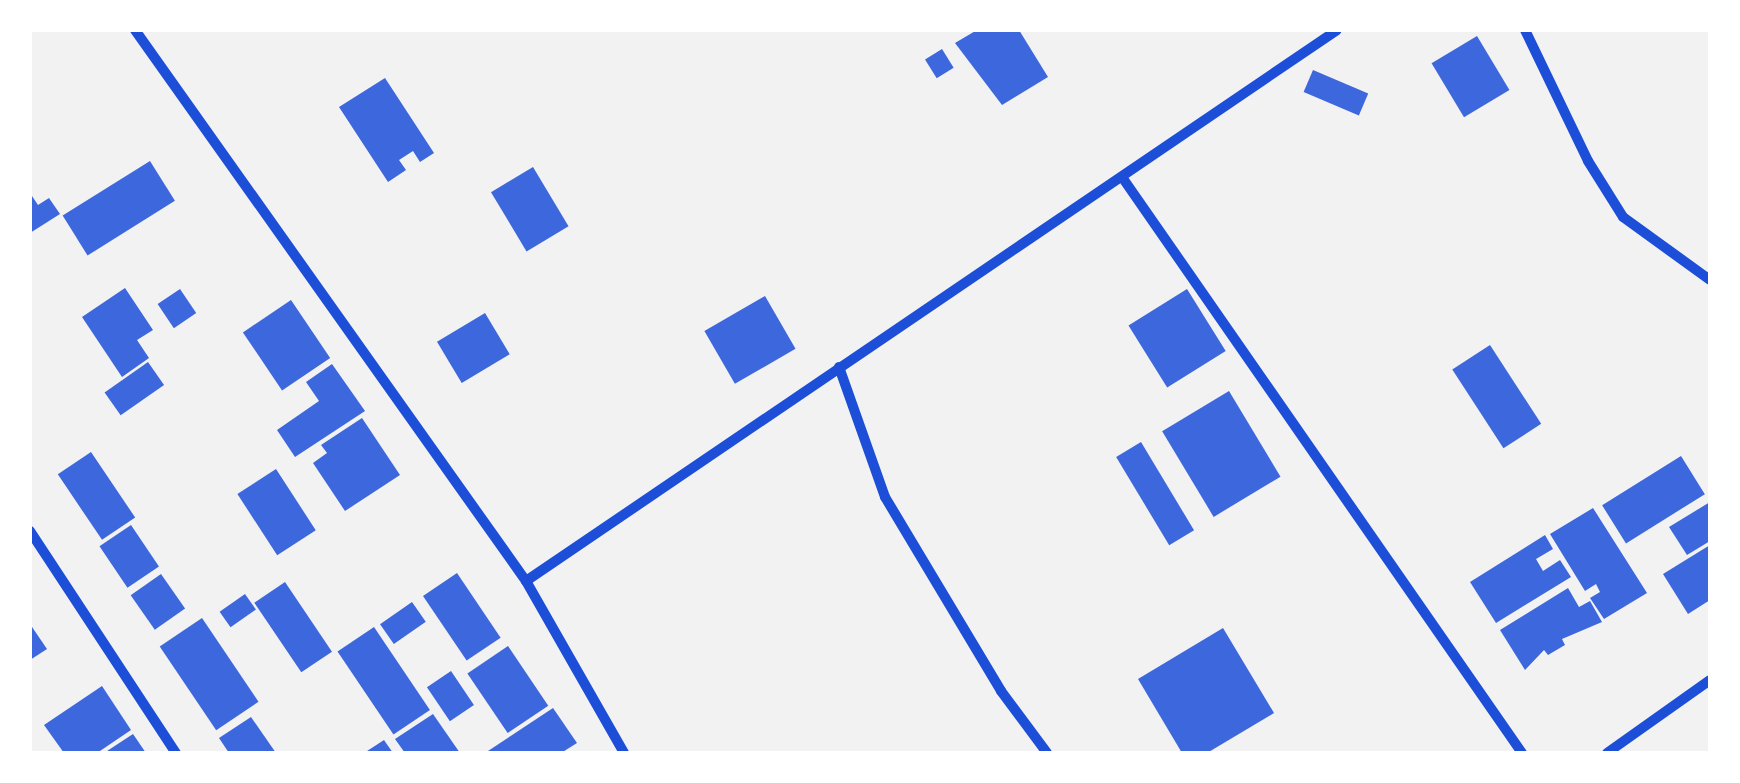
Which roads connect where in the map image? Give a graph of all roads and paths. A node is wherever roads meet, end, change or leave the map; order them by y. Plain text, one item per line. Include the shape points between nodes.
1 (135, 30) edge
2 (1336, 30) edge
3 (1525, 30) edge
4 (1122, 177) junction
5 (1710, 280) edge
6 (839, 367) junction
7 (30, 531) edge
8 (526, 581) junction
9 (1710, 680) edge
10 (176, 753) edge
11 (624, 753) edge
12 (1047, 753) edge
13 (1522, 753) edge
14 (1607, 753) edge

1 - 8 street
2 - 4 street
3 - 5 street via 1588,161 1623,217
4 - 6 street
4 - 13 street
6 - 8 street
6 - 12 street via 885,497 1001,690
7 - 10 street
8 - 11 street
9 - 14 street

